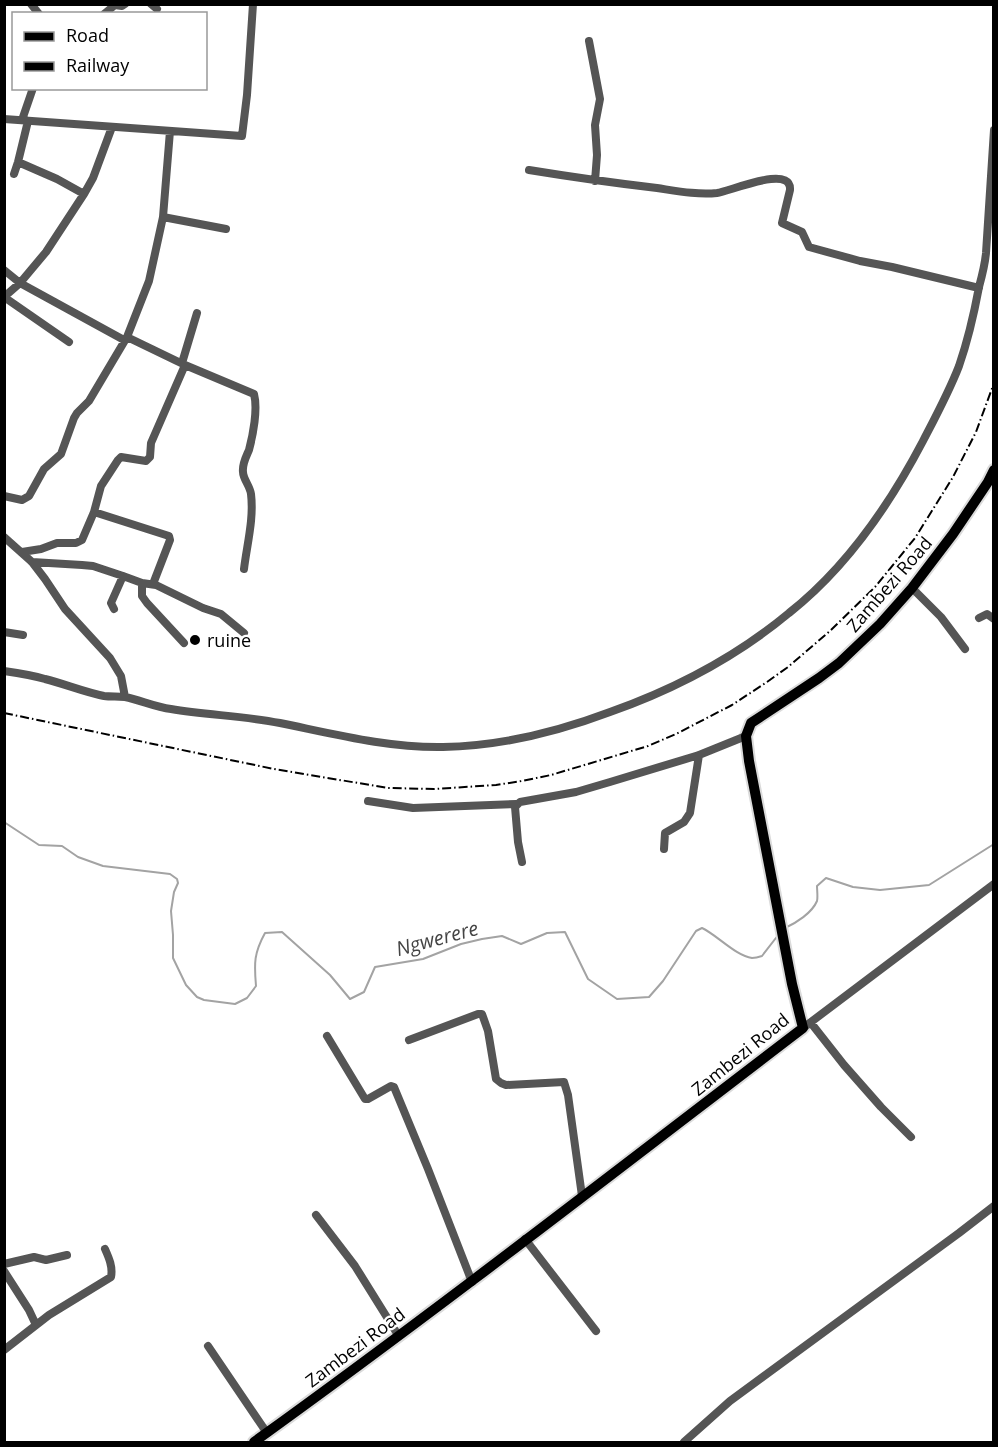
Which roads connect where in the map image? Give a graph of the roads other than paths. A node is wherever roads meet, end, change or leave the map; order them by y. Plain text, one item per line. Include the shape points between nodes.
1 (125, 4) edge
2 (252, 4) edge
3 (106, 12) edge
4 (589, 40) dead end
5 (33, 90) edge
6 (4, 119) edge
7 (25, 121) junction
8 (112, 127) junction
9 (993, 130) edge
10 (170, 131) junction
11 (18, 162) junction
12 (529, 170) dead end
13 (14, 174) dead end
14 (595, 181) junction
15 (84, 194) junction
16 (163, 217) junction
17 (226, 229) dead end
18 (4, 270) edge
19 (20, 283) junction
20 (979, 288) junction
21 (4, 297) edge
22 (197, 313) dead end
23 (126, 338) junction
24 (69, 342) dead end
25 (183, 364) junction
26 (993, 470) edge
27 (4, 496) edge
28 (93, 512) junction
29 (4, 537) edge
30 (22, 552) junction
31 (32, 562) junction
32 (244, 568) dead end
33 (123, 576) junction
34 (141, 584) junction
35 (153, 584) junction
36 (912, 588) junction
37 (114, 609) dead end
38 (979, 618) dead end
39 (993, 620) edge
40 (4, 632) edge
41 (244, 633) dead end
42 (23, 635) dead end
43 (184, 643) dead end
44 (965, 649) dead end
45 (4, 671) edge
46 (126, 698) junction
47 (746, 736) junction
48 (699, 755) junction
49 (368, 801) dead end
50 (516, 804) junction
51 (664, 849) dead end
52 (522, 862) dead end
53 (993, 884) edge
54 (808, 1025) junction
55 (327, 1036) dead end
56 (409, 1040) dead end
57 (910, 1137) dead end
58 (582, 1196) junction
59 (993, 1206) edge
60 (316, 1215) dead end
61 (525, 1239) junction
62 (105, 1249) dead end
63 (67, 1255) dead end
64 (4, 1264) edge
65 (4, 1271) edge
66 (472, 1282) junction
67 (36, 1325) junction
68 (596, 1331) dead end
69 (398, 1335) junction
70 (208, 1346) dead end
71 (4, 1350) edge
72 (267, 1433) junction
73 (254, 1443) edge
74 (684, 1443) edge

1 - 3 street via 115,5
2 - 10 street via 242,136
4 - 14 street via 600,99
5 - 7 street
6 - 7 street
7 - 8 street
7 - 11 street
8 - 10 street
8 - 15 street
9 - 20 street via 986,254
10 - 16 street
11 - 13 street
11 - 15 street
12 - 14 street
14 - 20 street via 713,193 754,182 785,180 791,186 782,223 802,232 809,247
15 - 19 street via 52,245
16 - 17 street
16 - 23 street via 149,281
18 - 19 street
19 - 21 street
19 - 23 street
20 - 46 street via 969,333 949,390 890,498 861,538 790,613 698,674 636,703 552,731 443,747 381,743 251,718 173,710
21 - 24 street
22 - 25 street
23 - 25 street
23 - 27 street via 89,401 74,418 61,454 44,470 29,496 22,500
25 - 28 street via 151,443 150,457 121,457 104,479
25 - 32 street via 254,394 253,430 243,473 251,492
26 - 36 main road, Zambezi Road via 953,534
28 - 30 street via 79,542
28 - 35 street via 170,536
29 - 30 street
30 - 31 street
31 - 33 street via 82,564
31 - 46 street via 65,609 110,658 121,676
33 - 34 street
33 - 37 street via 111,603
34 - 35 street
34 - 43 street via 147,603
35 - 41 street via 221,614
36 - 44 street
36 - 47 main road, Zambezi Road via 858,646 819,678 751,723
38 - 39 street via 987,614
40 - 42 street
45 - 46 street
47 - 48 street
47 - 54 main road, Zambezi Road via 792,984
48 - 50 street via 576,792
48 - 51 street via 690,813 684,822 665,833
49 - 50 street via 413,808
50 - 52 street
53 - 54 street
54 - 57 street
54 - 58 main road, Zambezi Road
55 - 66 street via 365,1099 394,1087
56 - 58 street via 482,1014 496,1079 506,1085 564,1082
58 - 61 main road, Zambezi Road
59 - 74 street via 730,1401
60 - 69 street via 355,1266
61 - 66 main road, Zambezi Road
61 - 68 street
62 - 67 street via 111,1262 111,1277
63 - 64 street
65 - 67 street
66 - 69 main road, Zambezi Road
67 - 71 street
69 - 72 main road, Zambezi Road
70 - 72 street
72 - 73 main road, Zambezi Road

